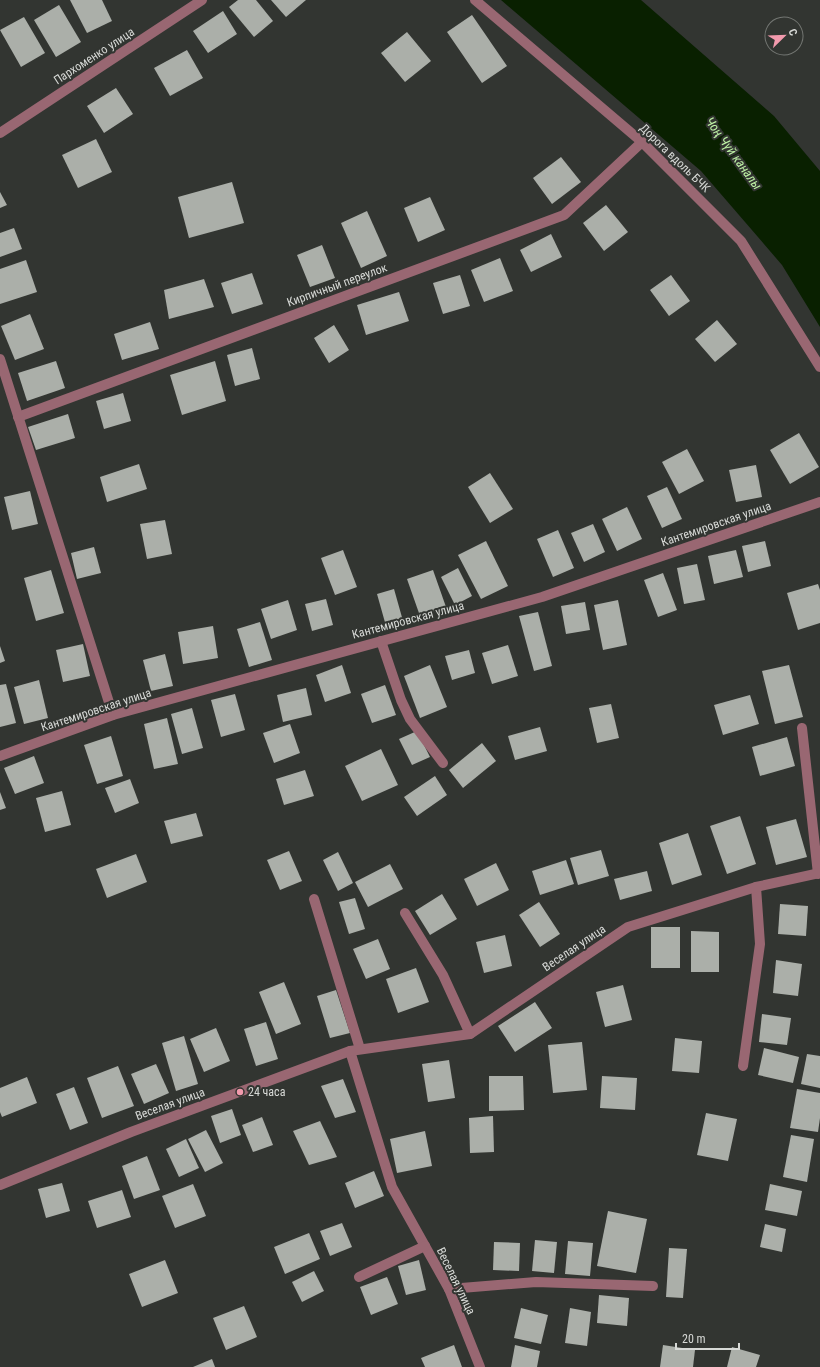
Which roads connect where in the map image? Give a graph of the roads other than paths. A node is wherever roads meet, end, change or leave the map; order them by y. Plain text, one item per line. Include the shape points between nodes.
1 (202, 0) edge
2 (475, 0) edge
3 (0, 133) edge
4 (642, 142) junction
5 (0, 359) edge
6 (820, 367) edge
7 (18, 417) junction
8 (820, 502) edge
9 (382, 641) junction
10 (113, 715) junction
11 (802, 728) dead end
12 (0, 756) edge
13 (443, 763) dead end
14 (819, 874) edge
15 (756, 887) junction
16 (314, 899) dead end
17 (405, 913) dead end
18 (470, 1034) junction
19 (355, 1050) junction
20 (743, 1066) dead end
21 (0, 1185) edge
22 (424, 1246) junction
23 (359, 1277) dead end
24 (653, 1286) dead end
25 (448, 1289) junction
26 (480, 1367) edge

1 - 3 street, Пархоменко улица
2 - 4 street, Дорога вдоль БЧК
4 - 6 street, Дорога вдоль БЧК via 741,241
4 - 7 street, Кирпичный переулок via 564,215
5 - 7 street
7 - 10 street
8 - 9 street, Кантемировская улица via 542,597
9 - 10 street, Кантемировская улица
9 - 13 street via 401,700 410,719
10 - 12 street, Кантемировская улица
11 - 14 street
14 - 15 street, Веселая улица
15 - 18 street, Веселая улица via 628,927
15 - 20 street via 760,944
16 - 19 street
17 - 18 street via 443,975
18 - 19 street, Веселая улица
19 - 21 street, Веселая улица via 131,1132
19 - 22 street, Веселая улица via 392,1187
22 - 23 street
22 - 25 street, Веселая улица
24 - 25 street via 536,1282
25 - 26 street, Веселая улица

